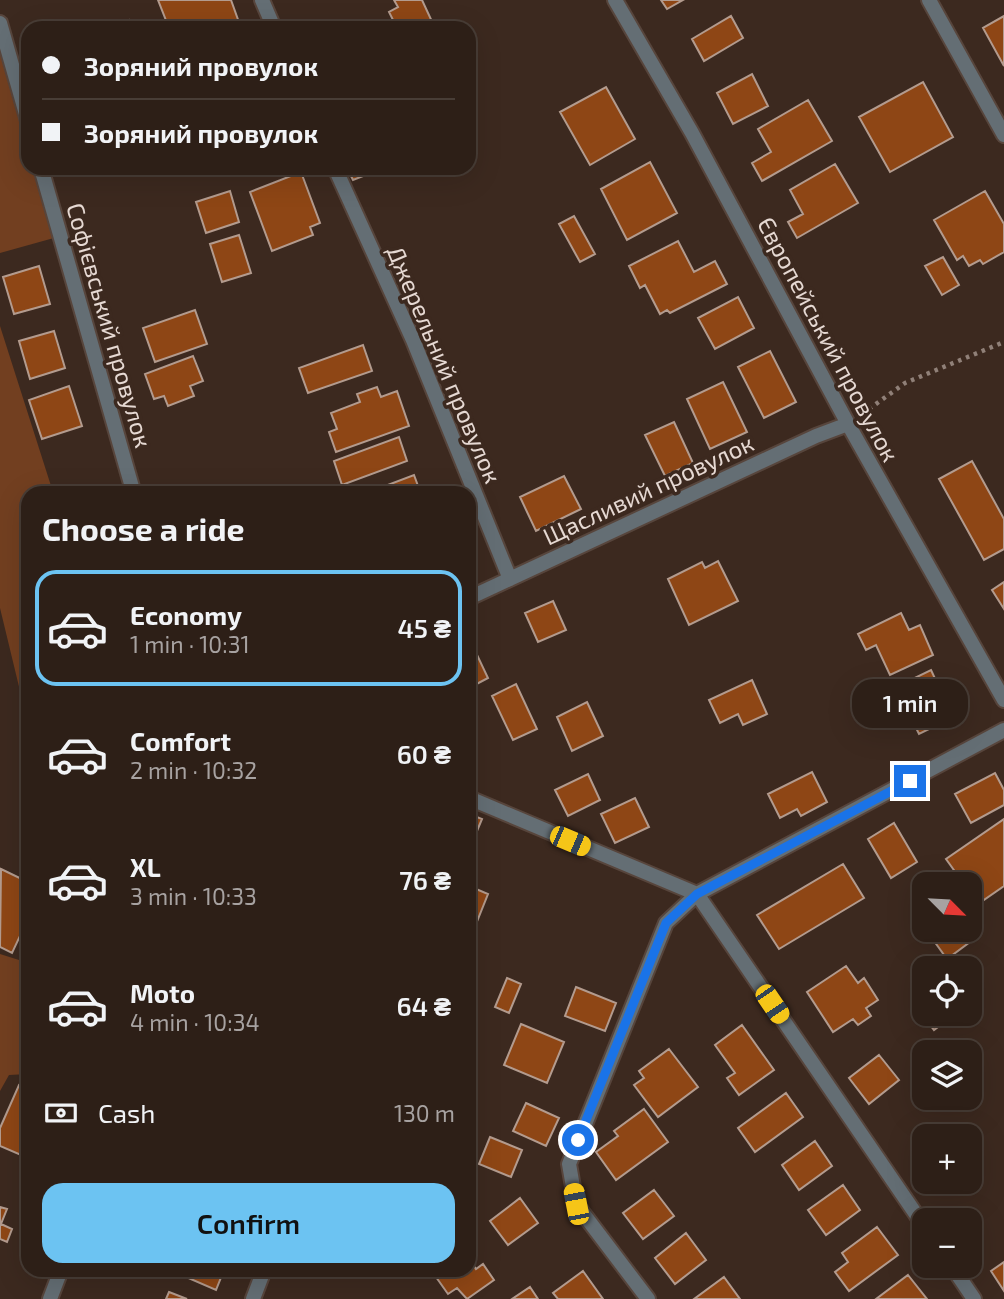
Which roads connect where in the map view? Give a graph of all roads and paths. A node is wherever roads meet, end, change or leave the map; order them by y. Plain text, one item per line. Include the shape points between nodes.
1 (262, 0) edge
2 (615, 0) edge
3 (929, 0) edge
4 (271, 21) edge
5 (0, 23) edge
6 (21, 96) edge
7 (1004, 135) edge
8 (43, 175) edge
9 (338, 175) edge
10 (1004, 342) edge
11 (848, 424) junction
12 (132, 486) edge
13 (472, 486) edge
14 (476, 495) edge
15 (510, 579) junction
16 (476, 595) edge
17 (1004, 700) edge
18 (1004, 730) edge
19 (476, 801) edge
20 (697, 894) junction
21 (912, 1208) edge
22 (58, 1277) edge
23 (261, 1277) edge
24 (960, 1278) edge
25 (50, 1299) edge
26 (253, 1299) edge
27 (648, 1299) edge
28 (974, 1299) edge

1 - 4 street
2 - 11 street, Європейський провулок via 692,132
3 - 7 street
5 - 6 street
8 - 12 street, Софієвський провулок
9 - 13 street, Джерельний провулок
10 - 11 path via 905,383
11 - 15 street, Щасливий провулок
11 - 17 street, Європейський провулок
14 - 15 street, Джерельний провулок
15 - 16 street, Щасливий провулок
18 - 20 street
19 - 20 street
20 - 21 street
20 - 27 street via 666,923 569,1164 576,1204
22 - 25 street
23 - 26 street
24 - 28 street

